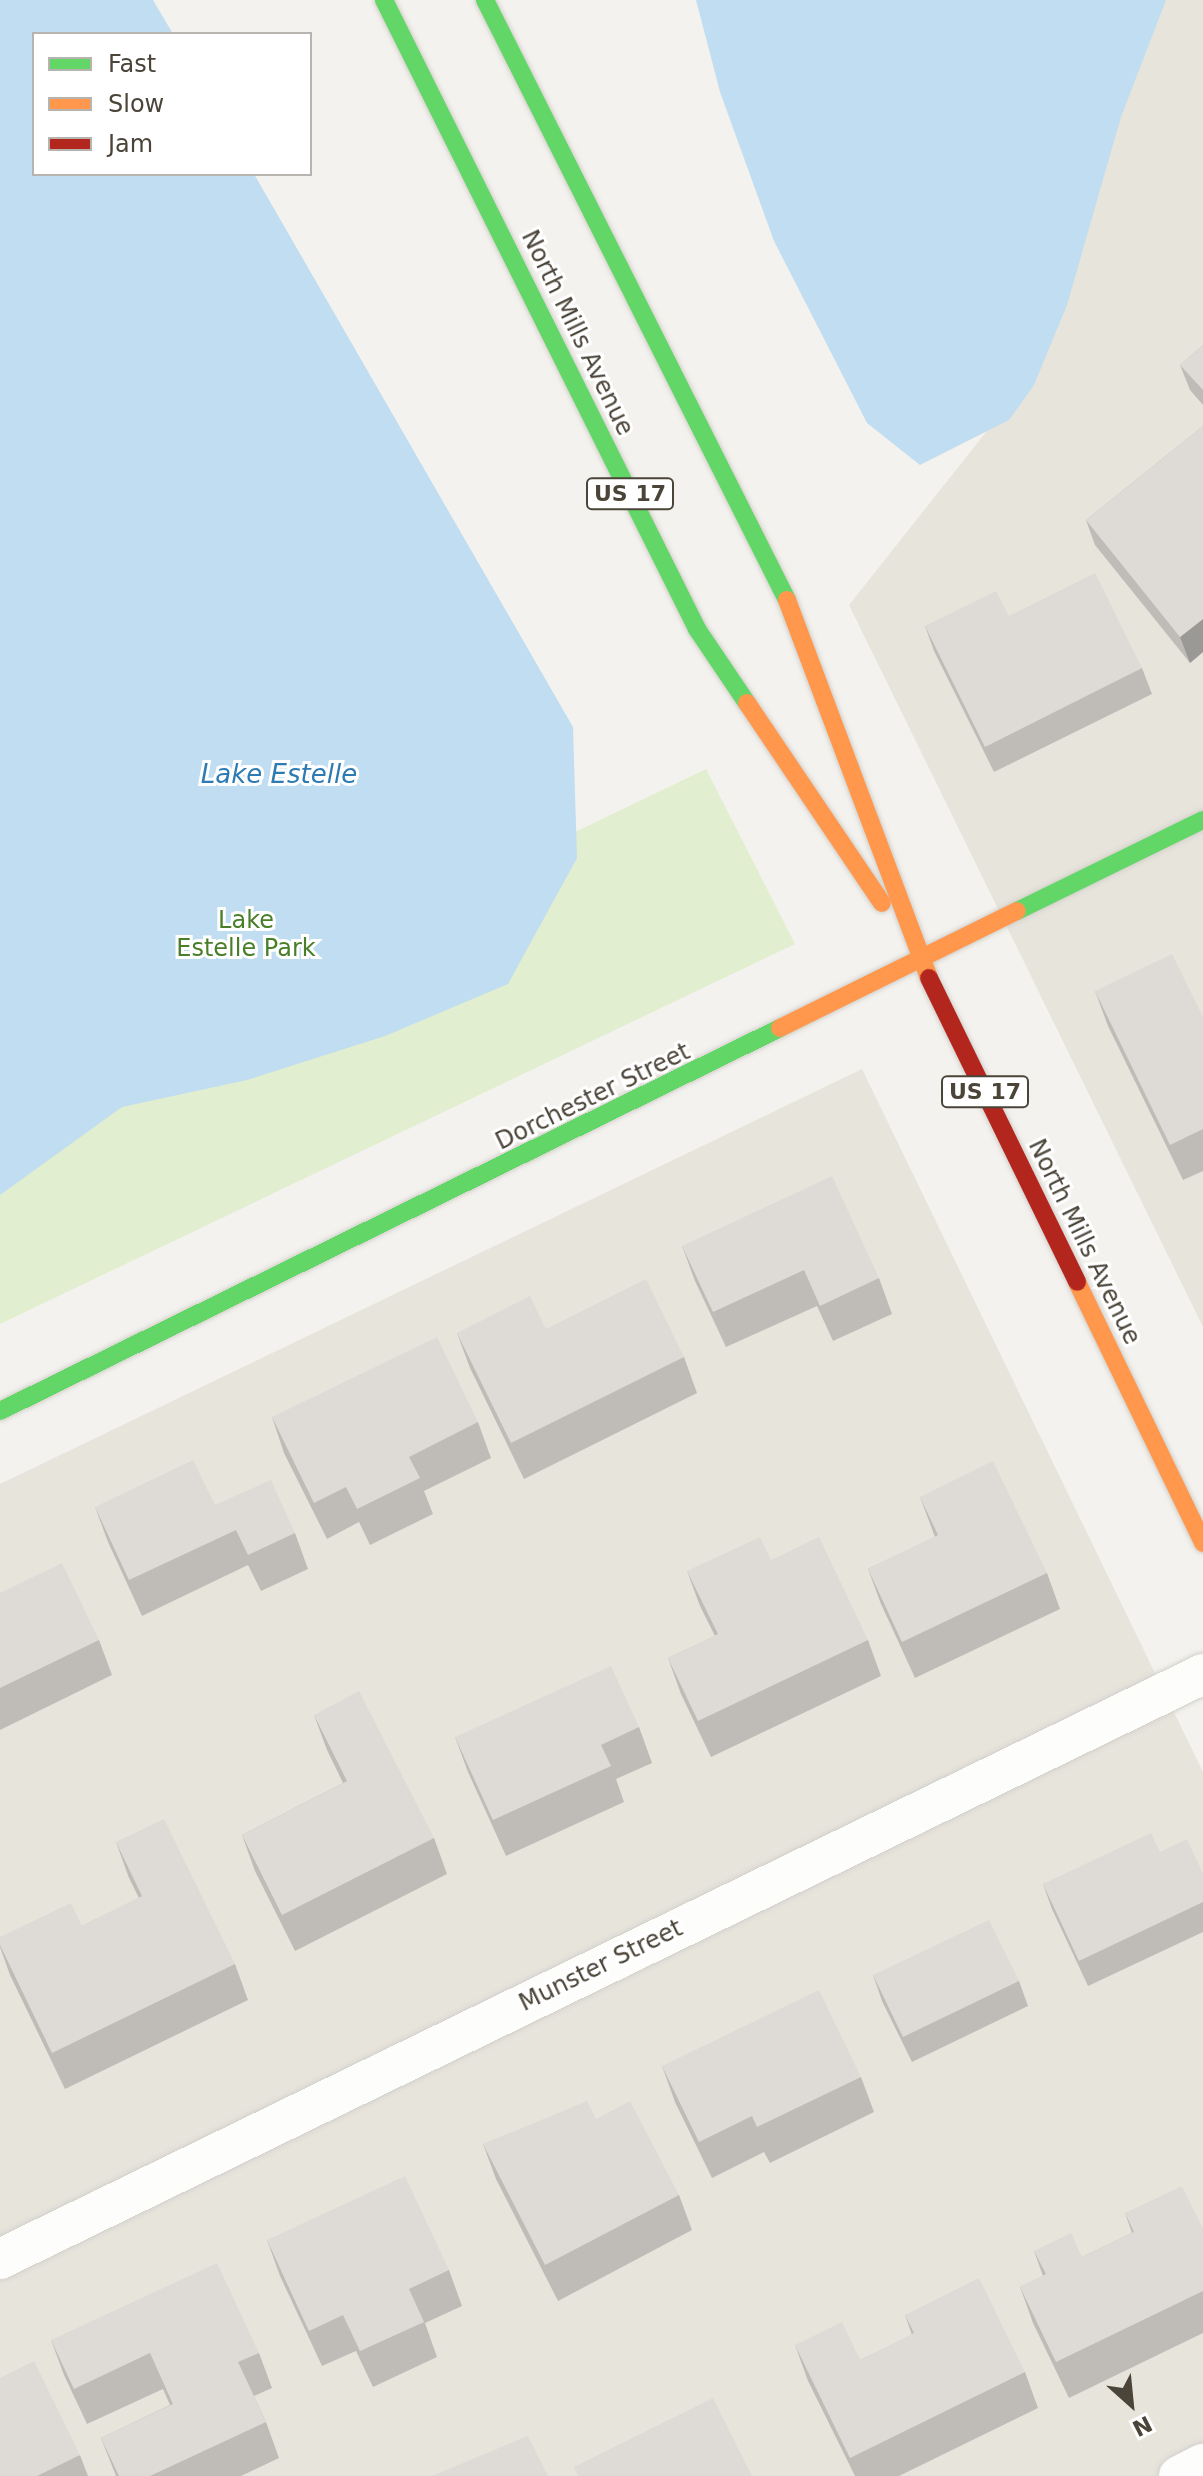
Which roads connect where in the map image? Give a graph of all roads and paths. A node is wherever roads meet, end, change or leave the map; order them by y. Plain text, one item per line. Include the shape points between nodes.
1 (384, 0) edge
2 (485, 0) edge
3 (1203, 820) edge
4 (921, 961) junction
5 (0, 1411) edge
6 (1203, 1543) edge
7 (1203, 1674) edge
8 (0, 2259) edge
9 (1203, 2464) edge
10 (1179, 2476) edge

1 - 4 main road, North Mills Avenue / US 17 via 697,629
2 - 4 main road, North Mills Avenue / US 17 via 780,582
3 - 4 main road, Dorchester Street
4 - 5 main road, Dorchester Street
4 - 6 main road, North Mills Avenue / US 17
7 - 8 street, Munster Street
9 - 10 street

